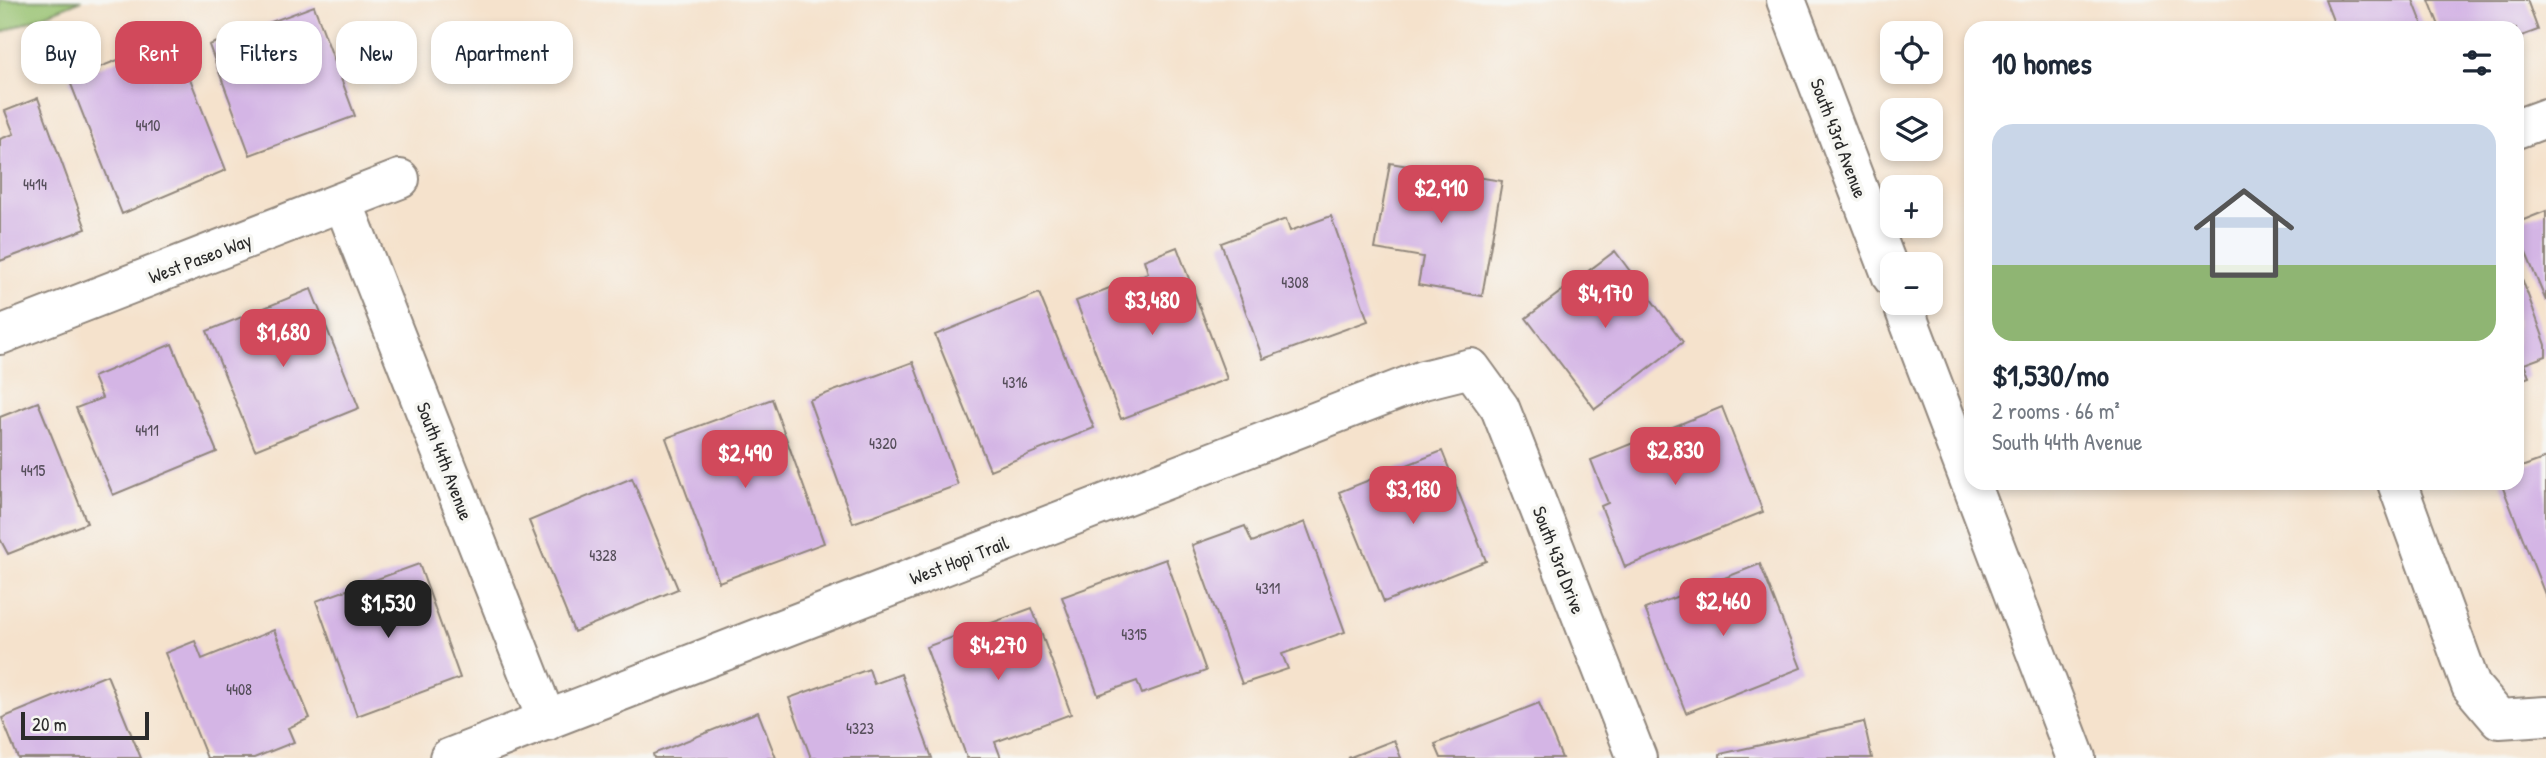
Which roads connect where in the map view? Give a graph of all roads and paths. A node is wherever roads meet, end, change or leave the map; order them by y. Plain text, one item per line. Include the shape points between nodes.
1 (1786, 0) edge
2 (2546, 118) edge
3 (2524, 126) edge
4 (400, 179) dead end
5 (343, 202) junction
6 (1883, 252) edge
7 (1907, 315) edge
8 (0, 335) edge
9 (1471, 368) joint
10 (1964, 465) edge
11 (1974, 490) edge
12 (2400, 490) edge
13 (2546, 716) edge
14 (547, 720) junction
15 (449, 758) edge
16 (1637, 758) edge
17 (2076, 758) edge

1 - 6 street, South 43rd Avenue
2 - 3 street
4 - 5 street, West Paseo Way
5 - 8 street, West Paseo Way
5 - 14 street, South 44th Avenue
7 - 10 street
9 - 14 street, West Hopi Trail via 1423,380
9 - 16 street, South 43rd Drive via 1500,408
11 - 17 street
12 - 13 street via 2472,686 2499,719
14 - 15 street, West Hopi Trail

